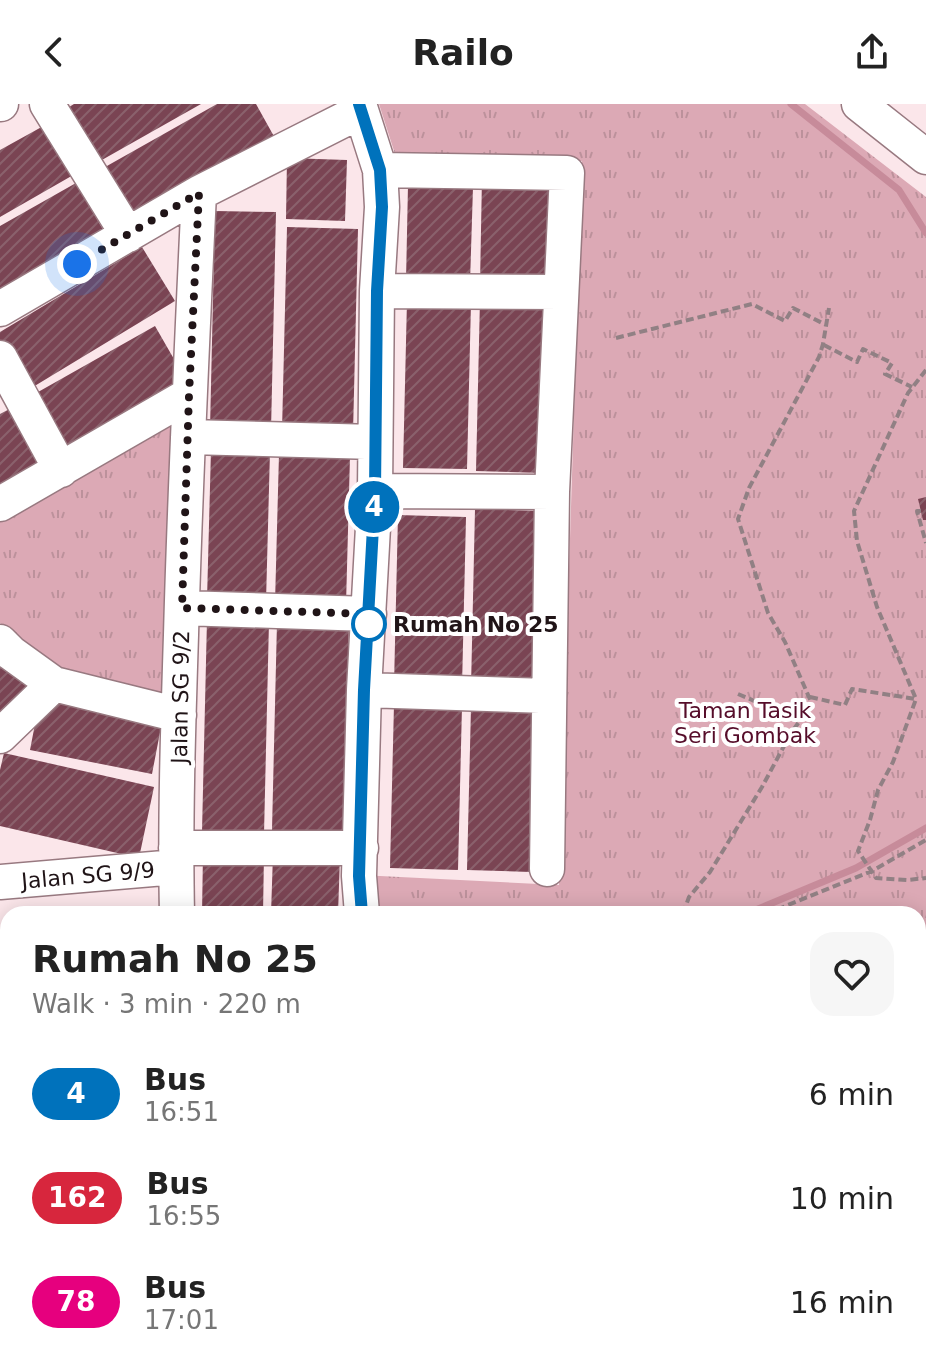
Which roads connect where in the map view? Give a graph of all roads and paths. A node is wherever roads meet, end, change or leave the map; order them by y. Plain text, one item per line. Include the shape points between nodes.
1 (47, 104) edge
2 (859, 104) edge
3 (360, 107) edge
4 (926, 157) edge
5 (380, 170) junction
6 (199, 193) junction
7 (128, 235) junction
8 (377, 291) junction
9 (561, 292) junction
10 (829, 308) dead end
11 (0, 309) edge
12 (826, 325) junction
13 (616, 338) dead end
14 (824, 345) dead end
15 (0, 358) edge
16 (926, 370) edge
17 (912, 387) junction
18 (189, 395) junction
19 (188, 437) junction
20 (375, 442) junction
21 (61, 470) junction
22 (375, 491) junction
23 (552, 492) junction
24 (0, 504) edge
25 (921, 511) dead end
26 (926, 543) edge
27 (182, 608) junction
28 (369, 614) junction
29 (0, 642) edge
30 (54, 684) junction
31 (364, 690) junction
32 (738, 694) dead end
33 (548, 696) junction
34 (810, 697) junction
35 (916, 699) junction
36 (179, 715) junction
37 (799, 720) junction
38 (0, 736) edge
39 (926, 840) edge
40 (361, 848) junction
41 (176, 858) junction
42 (547, 869) dead end
43 (871, 870) junction
44 (926, 878) edge
45 (0, 882) edge
46 (177, 906) edge
47 (361, 906) edge
48 (686, 906) edge
49 (785, 906) edge

1 - 7 street
2 - 4 street
3 - 5 street
3 - 6 street
5 - 8 street
5 - 9 street via 567,173
6 - 7 street
6 - 18 street, Jalan SG 9/2
7 - 11 street
8 - 9 street
8 - 20 street
9 - 23 street
10 - 12 path
12 - 13 path via 793,308 785,321 752,304
12 - 34 path via 819,357 749,488 738,519 768,613
14 - 17 path via 857,362 863,349 892,363 885,374
15 - 21 street
16 - 17 path
17 - 35 path via 854,511 857,541 877,607
18 - 19 street, Jalan SG 9/2
18 - 21 street
19 - 20 street
19 - 27 street, Jalan SG 9/2
20 - 22 street
21 - 24 street
22 - 23 street
22 - 28 street
23 - 33 street
25 - 26 path
27 - 28 street
27 - 36 street, Jalan SG 9/2
28 - 31 street
29 - 30 street
30 - 36 street
30 - 38 street
31 - 33 street
31 - 40 street
32 - 37 path
33 - 42 street
34 - 35 path via 845,705 852,689
34 - 37 path via 812,704
35 - 43 path via 858,851
36 - 41 street, Jalan SG 9/2
37 - 48 path
39 - 43 path
40 - 41 street, Jalan SG 9/9
40 - 47 street
41 - 45 street, Jalan SG 9/9
41 - 46 street, Jalan SG 9/2
43 - 44 path via 876,878
43 - 49 path

